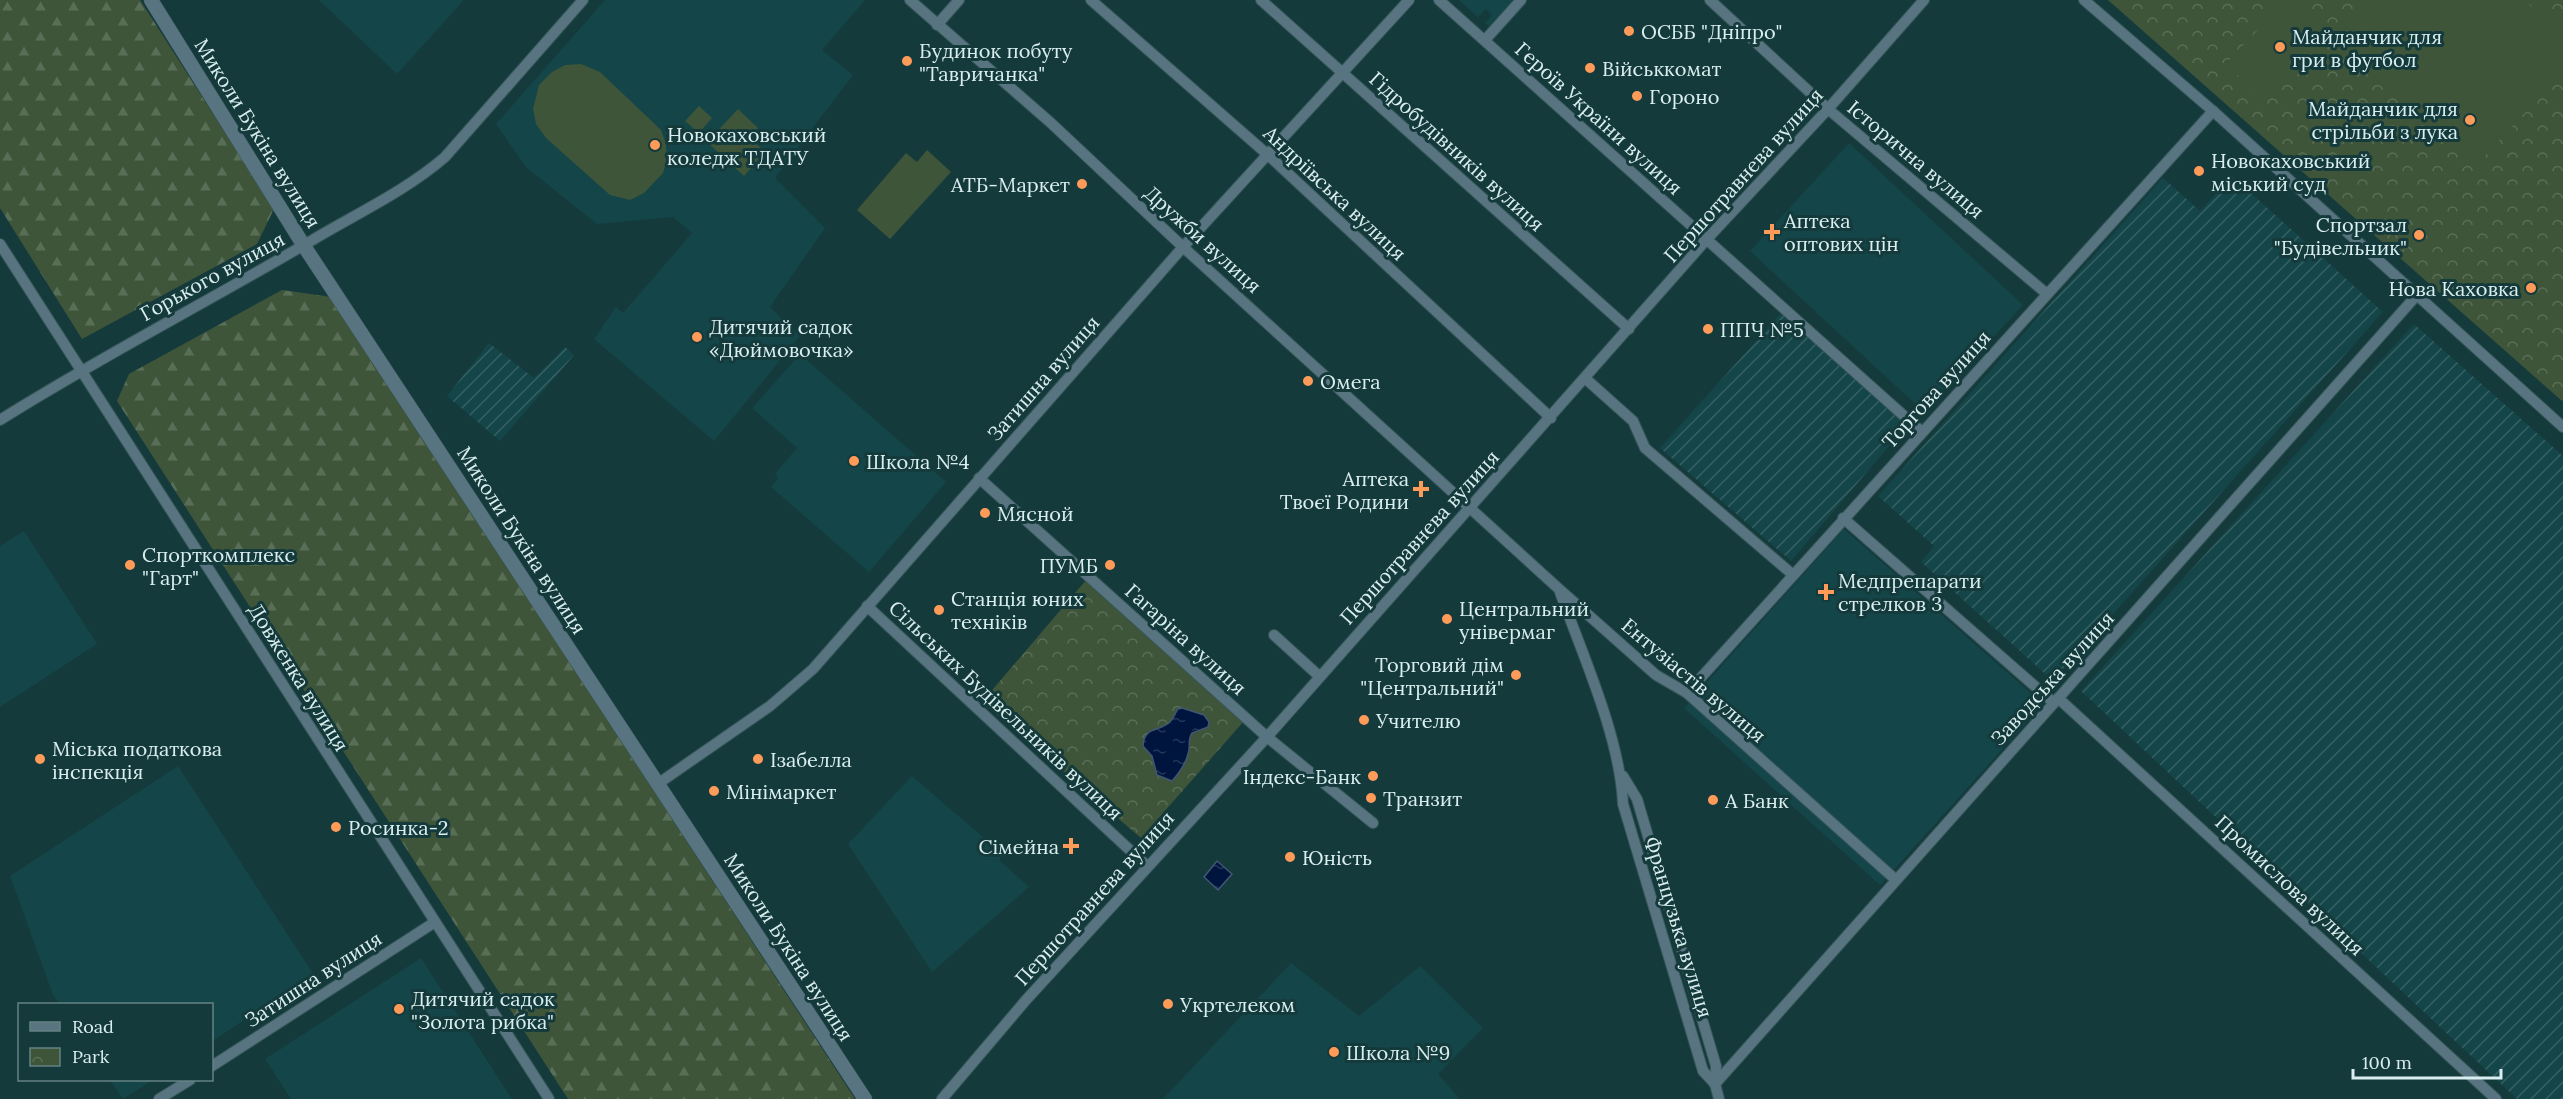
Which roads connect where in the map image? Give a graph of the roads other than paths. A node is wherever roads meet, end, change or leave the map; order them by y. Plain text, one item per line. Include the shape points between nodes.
1 (151, 0) edge
2 (583, 0) edge
3 (910, 0) edge
4 (959, 0) edge
5 (1091, 0) edge
6 (1261, 0) edge
7 (1409, 0) edge
8 (1439, 0) edge
9 (1521, 0) edge
10 (1710, 0) edge
11 (1924, 0) edge
12 (2084, 0) edge
13 (938, 25) junction
14 (1485, 40) junction
15 (1341, 72) junction
16 (1828, 109) junction
17 (2213, 111) junction
18 (1266, 154) junction
19 (1707, 239) junction
20 (0, 244) edge
21 (304, 246) junction
22 (1183, 247) junction
23 (2047, 294) junction
24 (2416, 297) junction
25 (1629, 329) junction
26 (80, 370) junction
27 (1586, 379) junction
28 (1551, 418) junction
29 (0, 420) edge
30 (2563, 427) edge
31 (1922, 432) junction
32 (979, 478) junction
33 (1470, 507) junction
34 (1843, 518) junction
35 (1792, 574) junction
36 (1558, 589) junction
37 (867, 606) junction
38 (1274, 635) dead end
39 (1320, 676) junction
40 (1687, 693) junction
41 (2056, 700) junction
42 (1267, 737) junction
43 (659, 783) junction
44 (1373, 823) dead end
45 (1147, 866) junction
46 (1896, 880) junction
47 (435, 922) junction
48 (213, 1065) edge
49 (188, 1081) edge
50 (1715, 1084) junction
51 (159, 1099) edge
52 (549, 1099) edge
53 (865, 1099) edge
54 (942, 1099) edge
55 (1719, 1099) edge
56 (2496, 1099) edge

1 - 21 street, Миколи Букіна вулиця
2 - 21 street, Горького вулиця via 445,158 427,173
3 - 13 street, Дружби вулиця
4 - 13 street
5 - 18 street, Андріївська вулиця
6 - 15 street, Гідробудівників вулиця
7 - 15 street, Затишна вулиця
8 - 14 street, Героїв України вулиця
9 - 14 street
10 - 16 street, Історична вулиця
11 - 16 street, Першотравнева вулиця
12 - 17 street
13 - 22 street, Дружби вулиця via 1051,123
14 - 19 street, Героїв України вулиця
15 - 18 street, Затишна вулиця
15 - 25 street, Гідробудівників вулиця
16 - 19 street, Першотравнева вулиця
16 - 23 street, Історична вулиця
17 - 23 street, Торгова вулиця
17 - 24 street
18 - 22 street, Затишна вулиця
18 - 28 street, Андріївська вулиця
19 - 25 street, Першотравнева вулиця
19 - 31 street, Героїв України вулиця
20 - 26 street, Довженка вулиця
21 - 26 street, Горького вулиця
21 - 43 street, Миколи Букіна вулиця
22 - 32 street, Затишна вулиця
22 - 33 street, Дружби вулиця
23 - 31 street, Торгова вулиця
24 - 30 street
24 - 41 street, Заводська вулиця
25 - 27 street, Першотравнева вулиця
26 - 29 street, Горького вулиця
26 - 47 street, Довженка вулиця
27 - 28 street, Першотравнева вулиця
27 - 35 street via 1633,421 1645,448
28 - 33 street, Першотравнева вулиця
31 - 34 street, Торгова вулиця
32 - 37 street, Затишна вулиця
32 - 42 street, Гагаріна вулиця
33 - 36 street, Ентузіастів вулиця
33 - 39 street, Першотравнева вулиця
34 - 35 street, Торгова вулиця
34 - 41 street
35 - 40 street, Торгова вулиця
36 - 40 street, Ентузіастів вулиця via 1656,675
36 - 50 street, Французька вулиця via 1595,687 1622,775 1623,804 1703,1071
37 - 43 street, Затишна вулиця via 813,669 770,706
37 - 45 street, Сільських Будівельників вулиця
38 - 39 street
39 - 42 street, Першотравнева вулиця
40 - 46 street, Ентузіастів вулиця
41 - 46 street, Заводська вулиця
41 - 56 street, Промислова вулиця
42 - 44 street, Гагаріна вулиця
42 - 45 street, Першотравнева вулиця
43 - 53 street, Миколи Букіна вулиця
45 - 54 street, Першотравнева вулиця
46 - 50 street, Заводська вулиця
47 - 48 street, Затишна вулиця
47 - 52 street, Довженка вулиця
49 - 51 street
50 - 55 street, Французька вулиця

